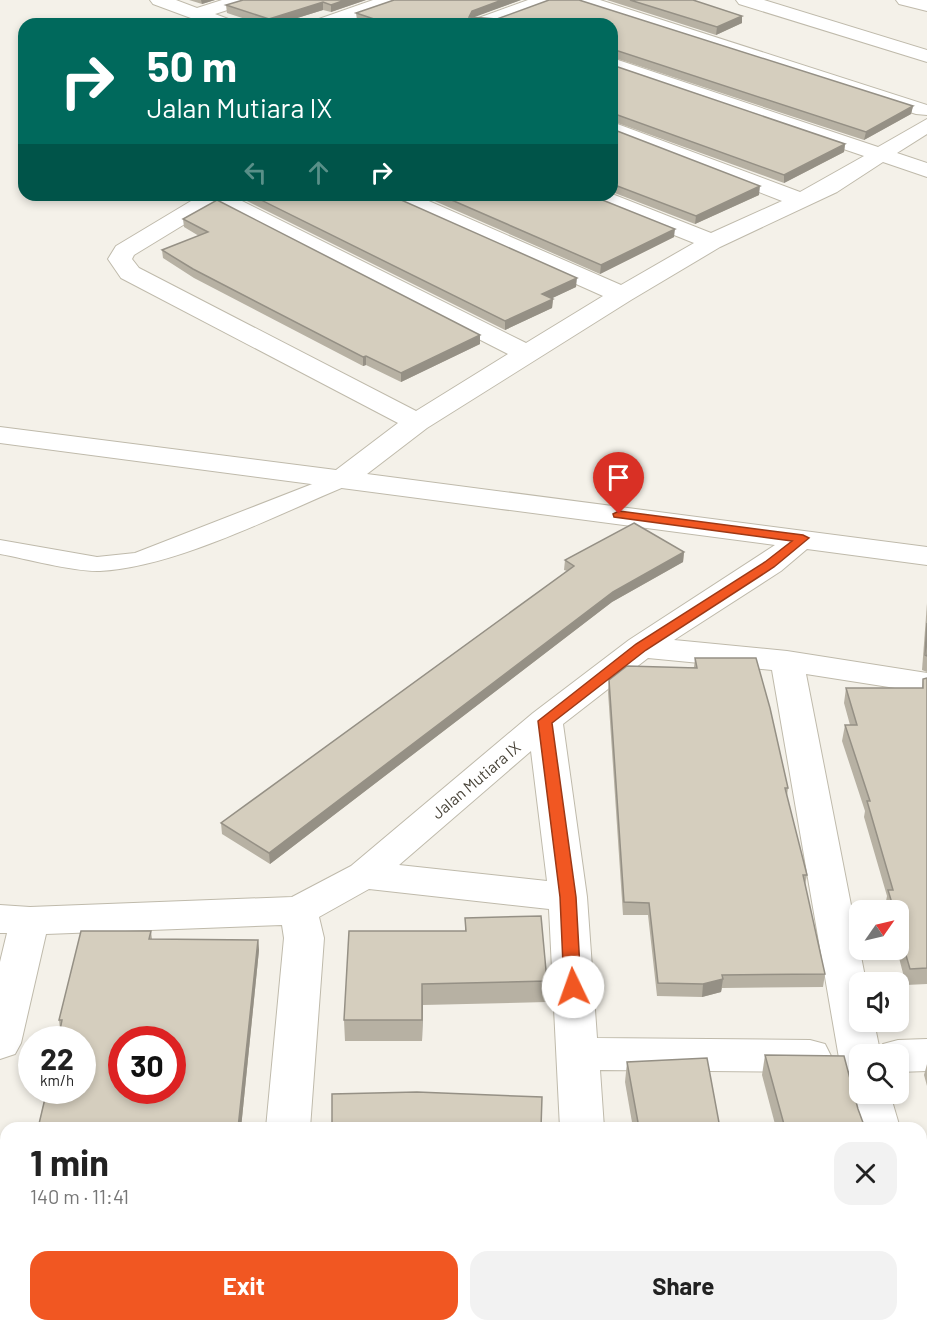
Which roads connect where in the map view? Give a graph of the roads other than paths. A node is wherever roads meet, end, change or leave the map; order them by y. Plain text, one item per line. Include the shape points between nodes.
1 (159, 0) edge
2 (240, 0) edge
3 (390, 0) edge
4 (545, 0) edge
5 (582, 0) edge
6 (745, 0) edge
7 (905, 0) edge
8 (927, 6) edge
9 (197, 14) junction
10 (208, 18) edge
11 (343, 18) edge
12 (500, 18) edge
13 (927, 56) edge
14 (618, 66) edge
15 (927, 111) edge
16 (927, 125) edge
17 (618, 131) edge
18 (880, 156) junction
19 (927, 170) edge
20 (800, 200) junction
21 (206, 201) edge
22 (228, 201) edge
23 (409, 201) edge
24 (610, 201) edge
25 (712, 242) junction
26 (622, 296) junction
27 (527, 354) junction
28 (417, 422) junction
29 (0, 435) edge
30 (343, 478) junction
31 (803, 538) junction
32 (0, 547) edge
33 (927, 555) edge
34 (641, 647) junction
35 (787, 661) junction
36 (927, 683) edge
37 (545, 721) junction
38 (364, 875) junction
39 (568, 897) junction
40 (299, 911) junction
41 (15, 920) edge
42 (0, 1044) edge
43 (857, 1044) edge
44 (576, 1054) junction
45 (927, 1055) edge
46 (909, 1056) edge
47 (849, 1057) edge
48 (872, 1104) edge
49 (289, 1122) edge
50 (582, 1122) edge
51 (876, 1122) edge

1 - 9 street
2 - 9 street
3 - 11 street
4 - 12 street
5 - 15 street
6 - 13 street
7 - 8 street
9 - 10 street
14 - 18 street
16 - 18 street
17 - 20 street
18 - 19 street
18 - 20 street
20 - 25 street
21 - 28 street via 124,251 120,259 123,266
22 - 27 street
23 - 26 street
24 - 25 street
25 - 26 street
26 - 27 street
27 - 28 street
28 - 30 street
29 - 30 street
30 - 31 street
30 - 32 lane via 138,560 97,564
31 - 33 street
31 - 34 street, Jalan Mutiara IX via 770,564
34 - 35 street
34 - 37 street, Jalan Mutiara IX
35 - 36 street
35 - 43 street
37 - 38 street, Jalan Mutiara IX
37 - 39 street
38 - 39 street
38 - 40 street, Jalan Mutiara IX
39 - 44 street
40 - 41 street
40 - 49 street via 304,938
41 - 42 street
44 - 47 street
44 - 50 street
45 - 46 street
48 - 51 street

